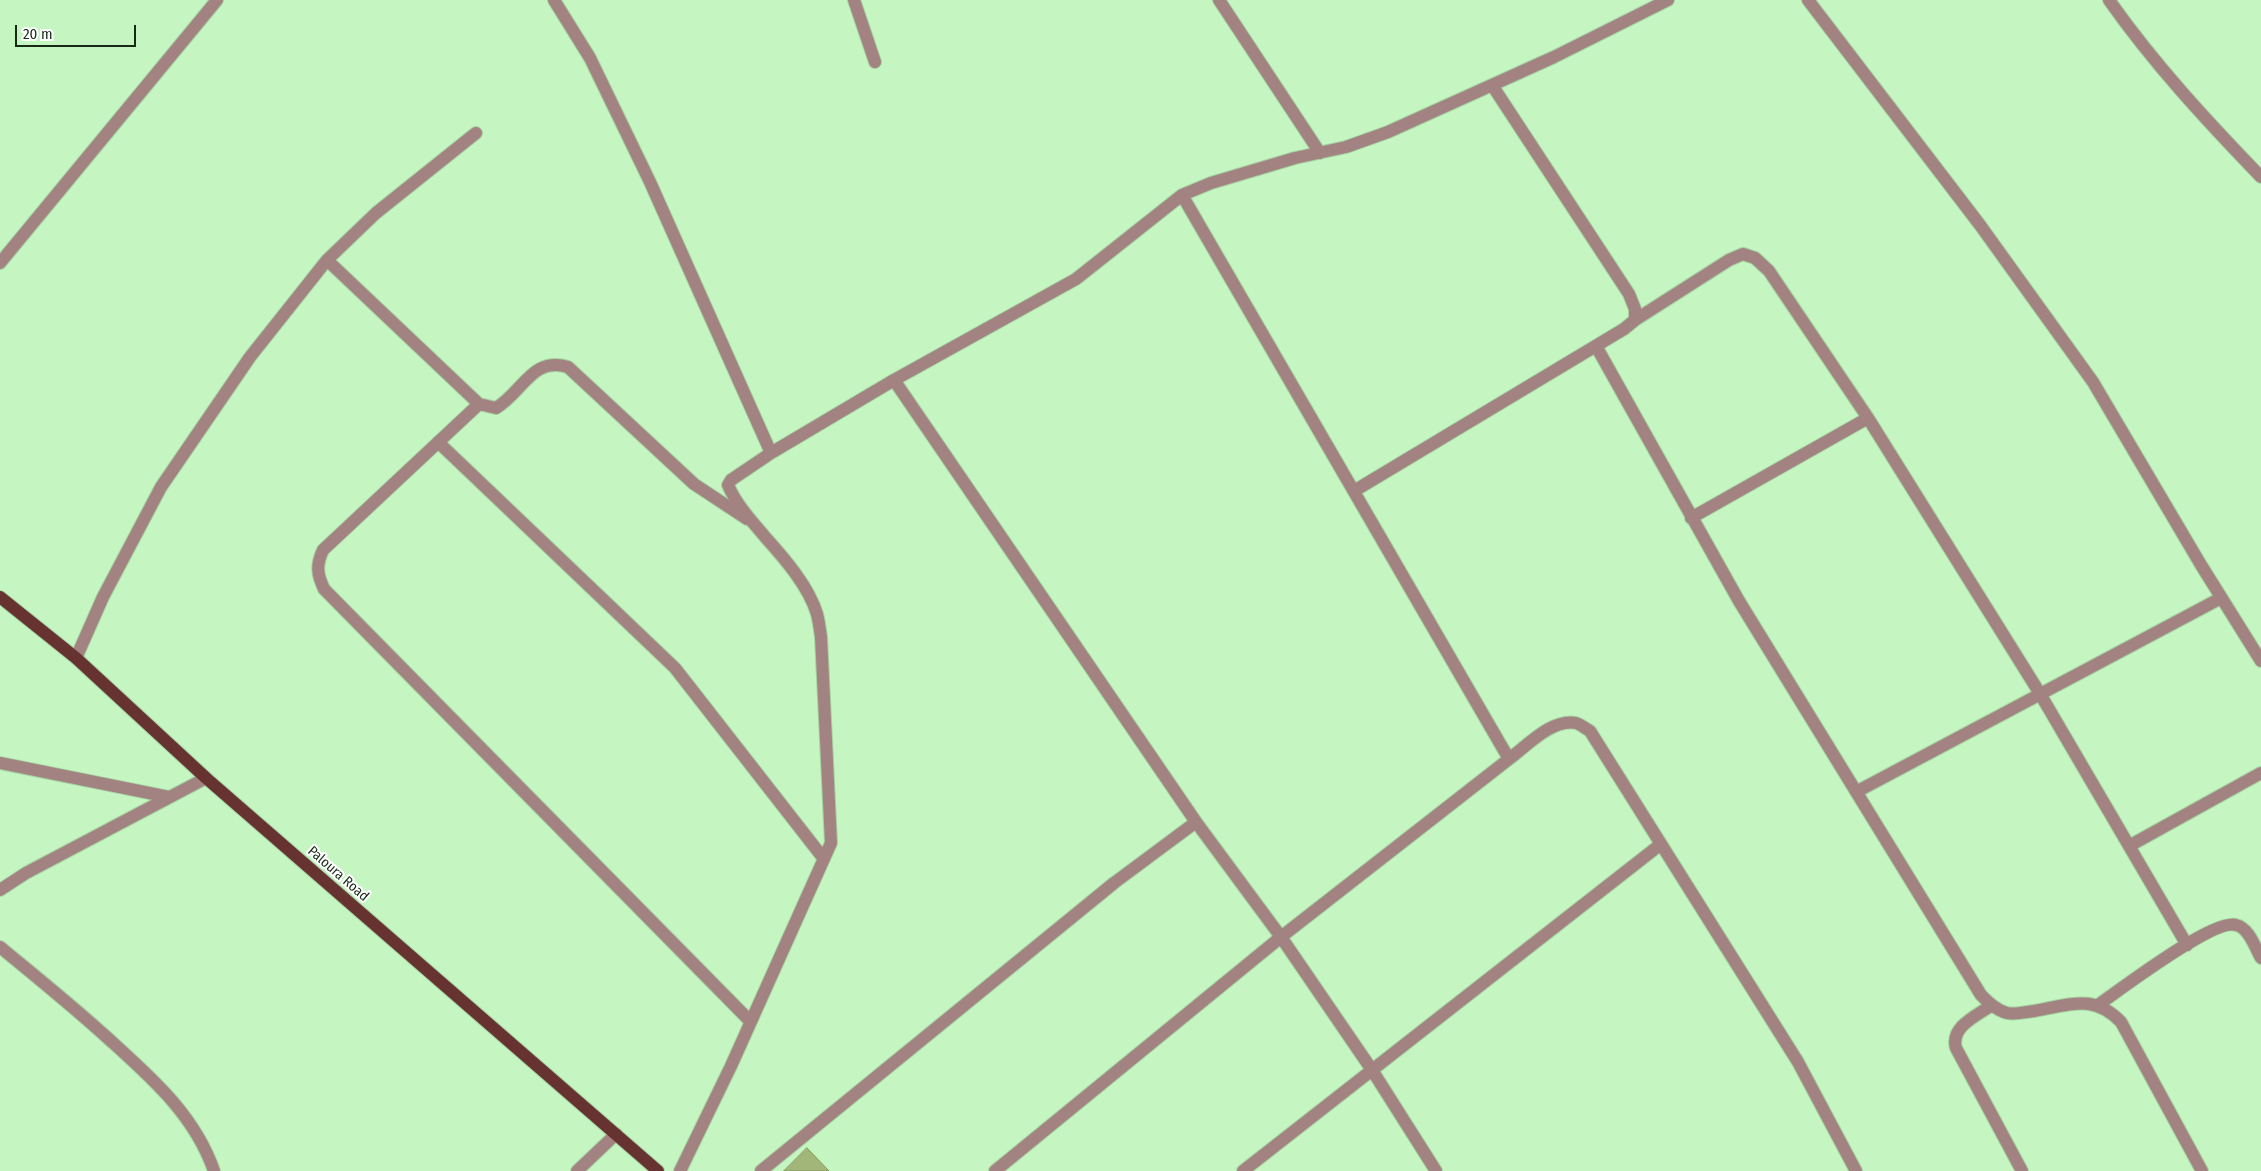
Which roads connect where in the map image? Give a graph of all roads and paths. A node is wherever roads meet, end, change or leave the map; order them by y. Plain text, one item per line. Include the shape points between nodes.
1 (217, 0) edge
2 (554, 0) edge
3 (854, 0) edge
4 (1219, 0) edge
5 (1668, 0) edge
6 (1808, 0) edge
7 (2109, 0) edge
8 (875, 62) dead end
9 (1492, 85) junction
10 (476, 133) dead end
11 (1320, 153) junction
12 (2261, 177) edge
13 (1182, 195) junction
14 (327, 260) junction
15 (0, 263) edge
16 (1634, 320) junction
17 (1596, 346) junction
18 (894, 380) junction
19 (479, 404) junction
20 (1868, 418) junction
21 (438, 442) junction
22 (771, 453) junction
23 (1354, 490) junction
24 (1691, 518) junction
25 (748, 520) junction
26 (0, 597) edge
27 (2221, 598) junction
28 (76, 658) junction
29 (2261, 661) edge
30 (2039, 692) junction
31 (1510, 759) junction
32 (0, 763) edge
33 (2261, 773) edge
34 (206, 778) junction
35 (1856, 792) junction
36 (169, 797) junction
37 (1196, 822) junction
38 (1661, 844) junction
39 (2129, 846) junction
40 (824, 859) junction
41 (0, 890) edge
42 (1281, 937) junction
43 (2187, 945) junction
44 (0, 947) edge
45 (2261, 958) edge
46 (1992, 1005) junction
47 (2098, 1005) junction
48 (750, 1021) junction
49 (1372, 1070) junction
50 (616, 1134) junction
51 (214, 1171) edge
52 (577, 1171) edge
53 (658, 1171) edge
54 (680, 1171) edge
55 (761, 1171) edge
56 (995, 1171) edge
57 (1243, 1171) edge
58 (1436, 1171) edge
59 (1856, 1171) edge
60 (2022, 1171) edge
61 (2202, 1171) edge

1 - 15 street
2 - 22 street via 590,58 612,102
3 - 8 street
4 - 11 street
5 - 9 street
6 - 27 street via 1980,225 2093,382
7 - 12 street via 2173,82
9 - 11 street via 1388,132
9 - 16 street via 1630,294 1635,309
10 - 14 street via 376,213
11 - 13 street via 1211,183
13 - 18 street via 1076,279
13 - 23 street
14 - 19 street
14 - 28 street via 250,357 161,486 107,589
16 - 17 street
16 - 20 street via 1729,260 1743,254 1755,258 1769,271
17 - 23 street
17 - 24 street
18 - 22 street
18 - 37 street
19 - 21 street
19 - 25 street via 496,408 539,367 557,363 568,367 694,484
20 - 24 street
20 - 30 street
21 - 40 street via 675,668
21 - 48 street via 323,550 317,561 318,576 324,589
22 - 25 street via 742,471 728,485
23 - 31 street
24 - 35 street
25 - 40 street via 766,537 792,572 817,614 832,826 831,843
26 - 28 main road, Paloura Road
27 - 29 street
27 - 30 street
28 - 34 main road, Paloura Road
30 - 35 street
30 - 39 street
31 - 38 street via 1547,730 1561,725 1575,723 1590,731
31 - 42 street
32 - 36 street
33 - 39 street
34 - 36 street
34 - 50 main road, Paloura Road
35 - 46 street via 1973,984
36 - 41 street
37 - 42 street
37 - 55 street via 1114,884
38 - 49 street
38 - 59 street via 1798,1062
39 - 43 street
40 - 48 street
42 - 49 street
42 - 56 street
43 - 45 street via 2213,928 2236,924 2243,928
43 - 47 street
44 - 51 street via 74,1007 149,1075 197,1133
46 - 47 street via 2006,1013 2082,1003
46 - 60 street via 1957,1031 1954,1039
47 - 61 street via 2121,1022
48 - 54 street
49 - 57 street
49 - 58 street
50 - 52 street
50 - 53 main road, Paloura Road

